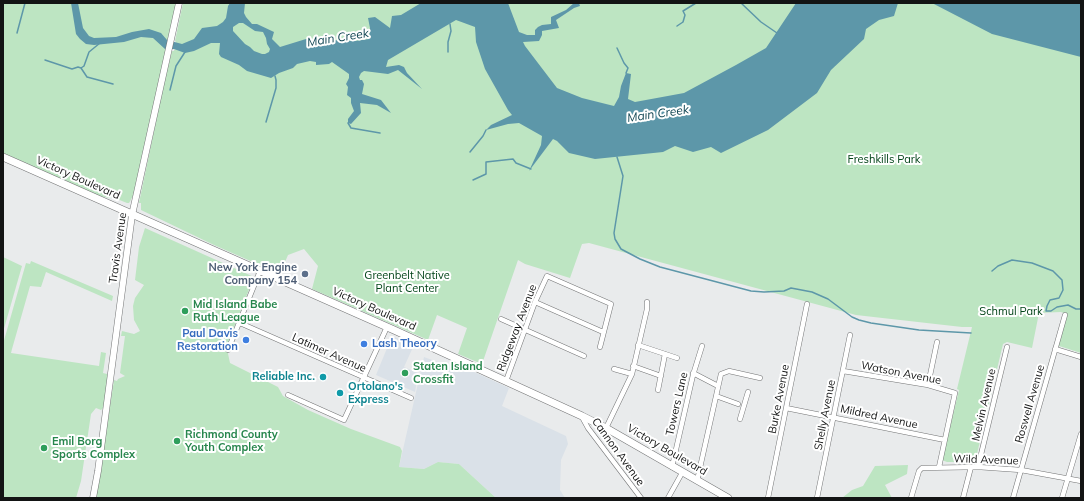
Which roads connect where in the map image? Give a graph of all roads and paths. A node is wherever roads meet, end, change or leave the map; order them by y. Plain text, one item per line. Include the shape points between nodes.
1 (179, 3) edge
2 (3, 157) edge
3 (132, 215) junction
4 (260, 271) junction
5 (535, 302) junction
6 (647, 302) dead end
7 (807, 304) dead end
8 (1064, 315) dead end
9 (501, 319) dead end
10 (240, 323) junction
11 (387, 327) junction
12 (525, 330) junction
13 (603, 332) junction
14 (850, 335) dead end
15 (937, 342) dead end
16 (638, 345) junction
17 (702, 346) dead end
18 (600, 347) dead end
19 (1007, 347) dead end
20 (1055, 349) junction
21 (228, 350) dead end
22 (665, 354) junction
23 (584, 356) dead end
24 (1081, 357) edge
25 (678, 358) dead end
26 (633, 366) junction
27 (614, 369) dead end
28 (843, 371) junction
29 (694, 372) junction
30 (632, 374) junction
31 (661, 376) junction
32 (363, 378) junction
33 (760, 378) dead end
34 (506, 381) junction
35 (718, 386) junction
36 (928, 386) junction
37 (658, 390) dead end
38 (748, 392) dead end
39 (288, 395) dead end
40 (716, 396) junction
41 (410, 398) dead end
42 (745, 402) junction
43 (738, 404) junction
44 (786, 408) junction
45 (743, 409) junction
46 (582, 416) junction
47 (833, 417) junction
48 (740, 419) dead end
49 (606, 428) junction
50 (1081, 434) edge
51 (945, 440) junction
52 (978, 466) junction
53 (672, 467) junction
54 (939, 467) junction
55 (971, 467) junction
56 (1021, 470) junction
57 (682, 472) junction
58 (1068, 478) junction
59 (697, 481) junction
60 (1081, 481) edge
61 (93, 498) edge
62 (641, 498) edge
63 (668, 498) edge
64 (728, 498) edge
65 (768, 498) edge
66 (818, 498) edge
67 (911, 498) edge
68 (963, 498) edge
69 (1013, 498) edge
70 (1062, 498) edge

1 - 3 street, Travis Avenue
2 - 3 main road, Victory Boulevard
3 - 4 main road, Victory Boulevard
3 - 61 street, Travis Avenue
4 - 10 street
4 - 11 main road, Victory Boulevard
5 - 12 street, Ridgeway Avenue
5 - 13 street
5 - 13 street, Ridgeway Avenue via 547,276 611,304
6 - 16 street
7 - 44 street, Burke Avenue
8 - 20 street, Roswell Avenue
9 - 12 street
10 - 21 street
10 - 32 street, Latimer Avenue
11 - 32 street
11 - 34 main road, Victory Boulevard
12 - 23 street
12 - 34 street, Ridgeway Avenue
13 - 18 street, Ridgeway Avenue
14 - 28 street, Shelly Avenue
15 - 36 street
16 - 22 street
16 - 26 street
17 - 29 street, Towers Lane
19 - 52 street, Melvin Avenue
20 - 24 street
20 - 56 street, Roswell Avenue
22 - 25 street
22 - 31 street
26 - 30 street
26 - 31 street
27 - 30 street
28 - 36 street, Watson Avenue
28 - 47 street, Shelly Avenue
29 - 35 street
29 - 53 street, Towers Lane
30 - 49 street
31 - 37 street
32 - 39 street via 344,420
32 - 41 street, Latimer Avenue
33 - 35 street via 726,371 720,377
34 - 46 main road, Victory Boulevard
35 - 40 street
36 - 51 street, Watson Avenue via 955,393
38 - 42 street
40 - 43 street
40 - 59 street
42 - 43 street via 740,401
42 - 45 street
43 - 45 street
44 - 47 street, Mildred Avenue
44 - 65 street, Burke Avenue
45 - 48 street
46 - 49 main road, Victory Boulevard
46 - 62 street, Cannon Avenue
47 - 51 street, Mildred Avenue
47 - 66 street, Shelly Avenue
49 - 53 main road, Victory Boulevard
50 - 58 street
51 - 54 street
52 - 55 street, Wild Avenue
52 - 56 street, Wild Avenue
53 - 57 main road, Victory Boulevard
54 - 55 street, Wild Avenue
54 - 67 street, Wild Avenue via 920,469
55 - 68 street
56 - 58 street, Wild Avenue
56 - 69 street, Roswell Avenue
57 - 59 main road, Victory Boulevard
57 - 63 street
58 - 60 street, Wild Avenue
58 - 70 street
59 - 64 main road, Victory Boulevard

